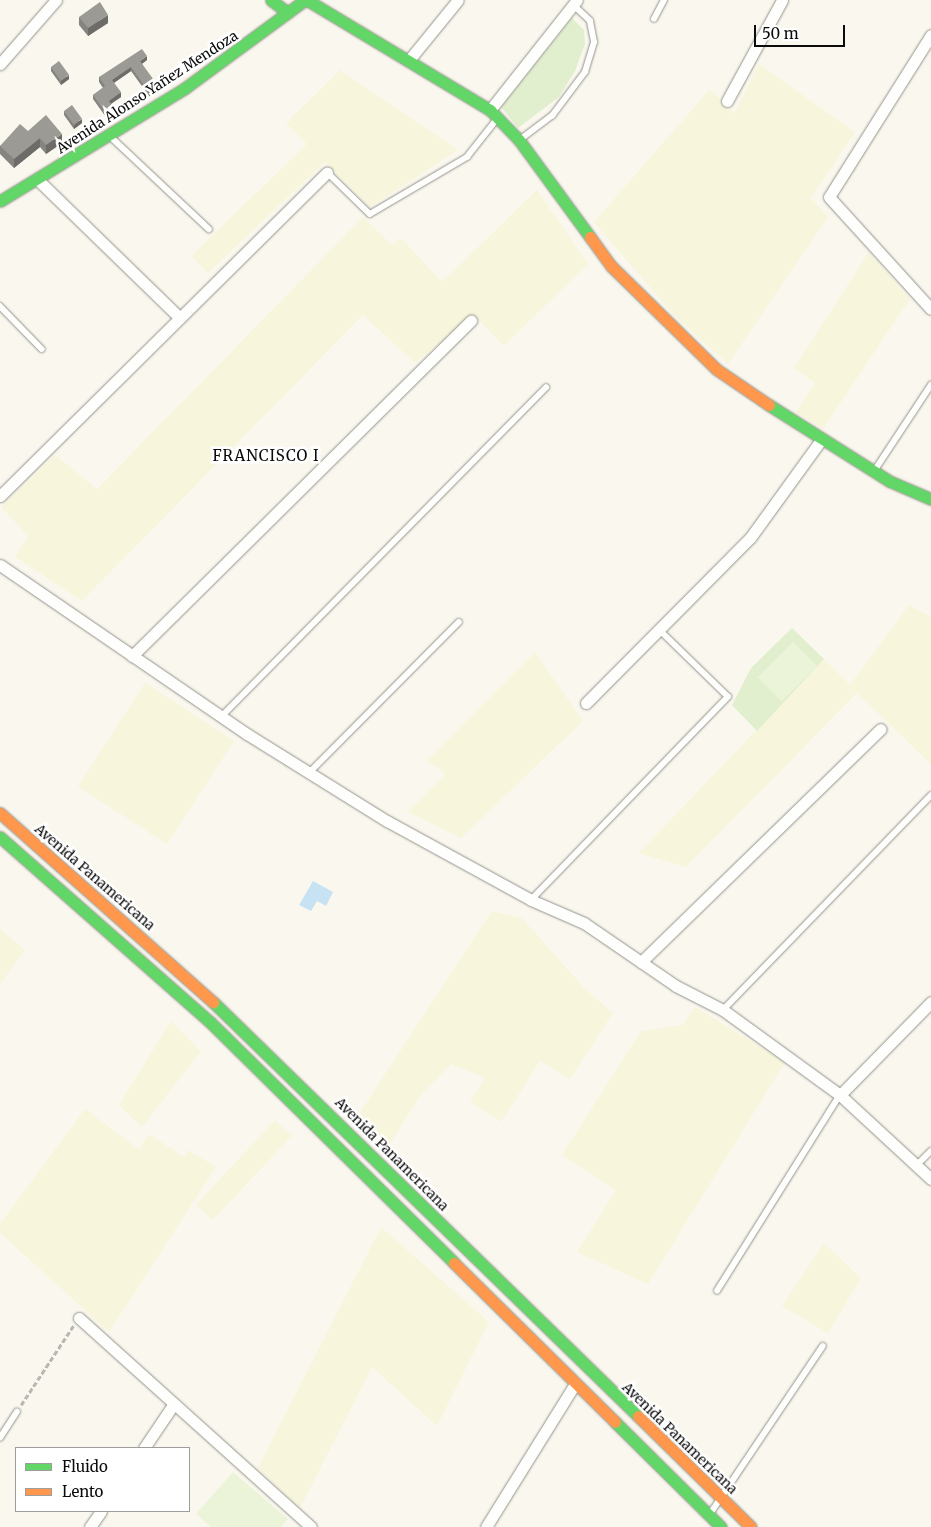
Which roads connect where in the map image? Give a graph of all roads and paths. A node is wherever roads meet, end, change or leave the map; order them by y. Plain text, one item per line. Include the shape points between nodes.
1 (56, 0) edge
2 (271, 0) edge
3 (306, 0) edge
4 (458, 0) edge
5 (664, 0) edge
6 (782, 0) edge
7 (572, 2) edge
8 (288, 13) junction
9 (654, 19) dead end
10 (931, 36) edge
11 (409, 60) junction
12 (1, 61) edge
13 (727, 101) dead end
14 (494, 114) junction
15 (110, 136) junction
16 (519, 140) junction
17 (327, 172) joint
18 (38, 179) junction
19 (0, 202) edge
20 (209, 229) dead end
21 (0, 306) edge
22 (931, 309) edge
23 (180, 316) junction
24 (471, 321) dead end
25 (42, 348) dead end
26 (931, 385) edge
27 (546, 388) dead end
28 (821, 440) junction
29 (874, 472) junction
30 (0, 496) edge
31 (931, 499) edge
32 (0, 565) edge
33 (459, 622) dead end
34 (659, 630) junction
35 (132, 656) junction
36 (586, 703) dead end
37 (223, 715) junction
38 (881, 729) dead end
39 (310, 772) junction
40 (931, 796) edge
41 (0, 813) edge
42 (0, 837) edge
43 (59, 867) junction
44 (48, 878) junction
45 (531, 900) junction
46 (121, 920) junction
47 (109, 933) junction
48 (641, 962) junction
49 (931, 1002) edge
50 (722, 1010) junction
51 (840, 1095) junction
52 (337, 1119) junction
53 (323, 1133) junction
54 (931, 1151) edge
55 (918, 1164) junction
56 (931, 1179) edge
57 (495, 1278) junction
58 (482, 1291) junction
59 (717, 1291) dead end
60 (79, 1318) joint
61 (823, 1346) dead end
62 (575, 1384) junction
63 (173, 1405) junction
64 (17, 1412) joint
65 (635, 1415) junction
66 (620, 1429) junction
67 (0, 1438) edge
68 (145, 1447) edge
69 (723, 1500) junction
70 (100, 1512) edge
71 (709, 1515) junction
72 (90, 1527) edge
73 (311, 1527) edge
74 (486, 1527) edge
75 (721, 1527) edge
76 (751, 1527) edge

1 - 12 street
2 - 8 main road
3 - 8 main road, Avenida Alonso Yañez Mendoza
3 - 11 main road
4 - 11 street
5 - 9 lane
6 - 13 street
7 - 14 street
7 - 16 lane via 590,22 594,42 585,72 552,116
8 - 15 main road, Avenida Alonso Yañez Mendoza via 248,45
10 - 22 street via 829,197
11 - 14 main road
14 - 16 main road
14 - 17 lane via 467,157 370,214
15 - 18 main road, Avenida Alonso Yañez Mendoza
15 - 20 lane
16 - 28 main road via 611,266 649,308 716,369
17 - 23 street
18 - 19 main road, Avenida Alonso Yañez Mendoza
18 - 23 street
21 - 25 lane
23 - 30 street
24 - 35 street
26 - 29 lane
27 - 37 lane
28 - 29 main road
28 - 34 street via 750,538
29 - 31 main road
32 - 35 street
33 - 39 lane
34 - 36 street
34 - 45 lane via 728,697
35 - 37 street
37 - 39 street
38 - 48 street
39 - 45 street via 387,821
40 - 50 lane
41 - 43 main road, Avenida Panamericana
42 - 44 main road
43 - 44 main road
43 - 46 main road, Avenida Panamericana
44 - 47 main road
45 - 48 street via 584,923
46 - 47 main road
46 - 52 main road, Avenida Panamericana
47 - 53 main road via 209,1021
48 - 50 street
49 - 51 street
50 - 51 street
51 - 55 street
51 - 59 lane
52 - 53 main road
52 - 57 main road, Avenida Panamericana
53 - 58 main road
54 - 55 lane
55 - 56 street
57 - 58 main road
57 - 65 main road, Avenida Panamericana
58 - 62 main road
60 - 63 street via 129,1359
60 - 64 path
61 - 69 lane
62 - 66 main road
62 - 74 street
63 - 68 street
63 - 73 street
64 - 67 lane
65 - 66 main road
65 - 69 main road, Avenida Panamericana
66 - 71 main road
69 - 71 lane
69 - 76 main road, Avenida Panamericana
70 - 72 street
71 - 75 main road

